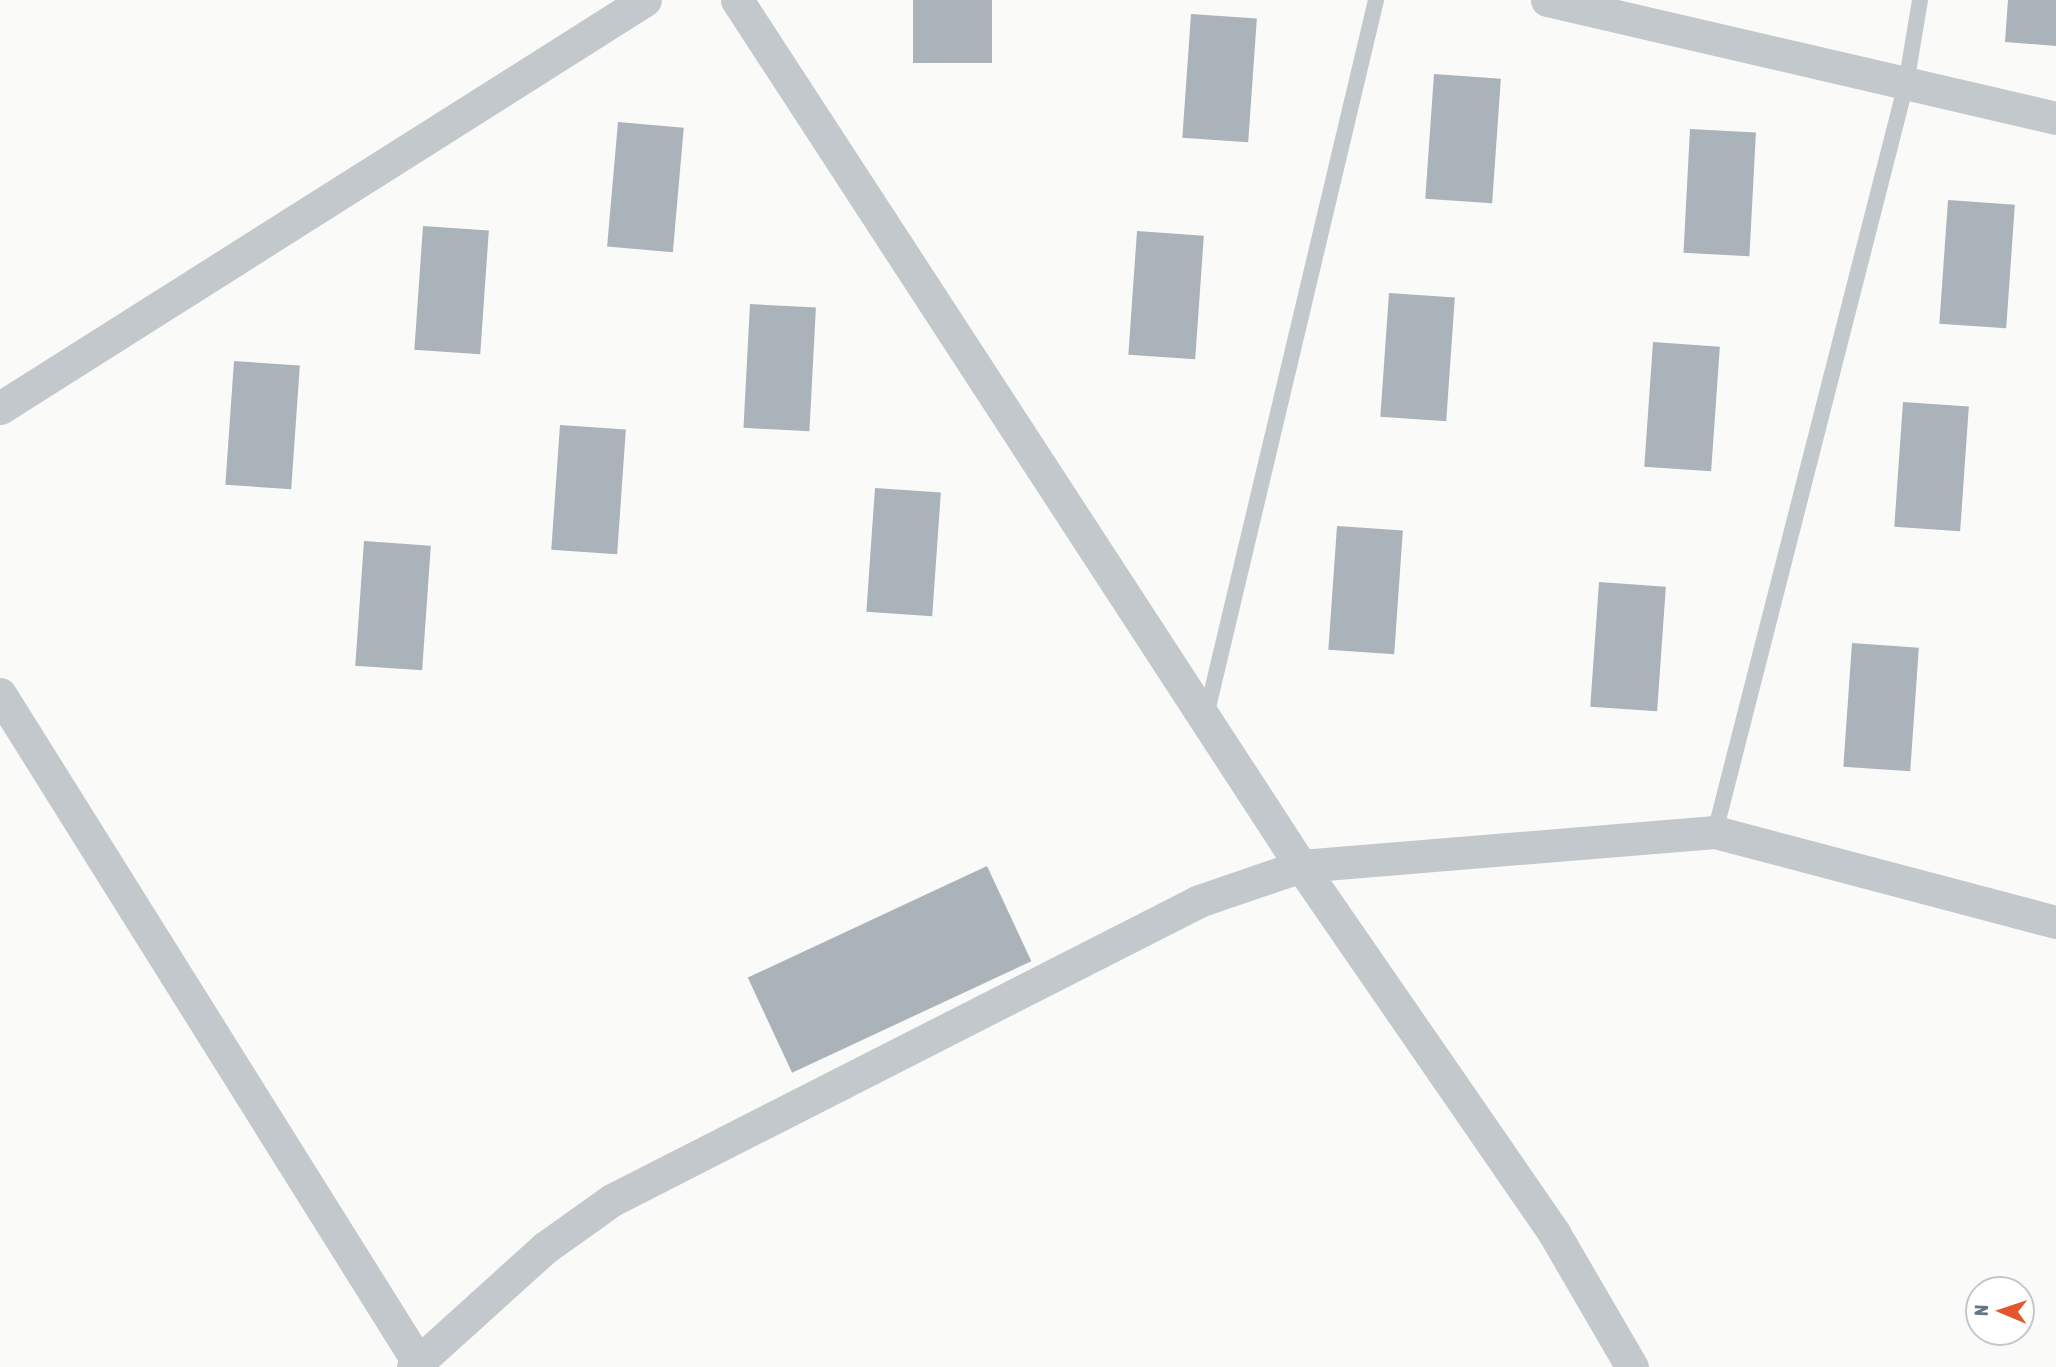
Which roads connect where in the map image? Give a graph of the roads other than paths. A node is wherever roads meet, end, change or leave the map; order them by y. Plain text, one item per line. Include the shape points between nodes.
1 (645, 0) edge
2 (737, 0) edge
3 (1376, 0) edge
4 (1547, 0) edge
5 (1920, 0) edge
6 (1906, 84) junction
7 (2056, 118) edge
8 (0, 408) edge
9 (0, 694) edge
10 (1206, 718) junction
11 (1715, 832) junction
12 (1301, 866) junction
13 (2056, 922) edge
14 (415, 1364) edge
15 (1632, 1367) edge

1 - 8 street
2 - 10 street
3 - 10 lane
4 - 6 street
5 - 6 lane
6 - 7 street
6 - 11 lane
9 - 14 street
10 - 12 street
11 - 12 street
11 - 13 street
12 - 14 street via 1199,901 612,1200 546,1247
12 - 15 street via 1554,1233

